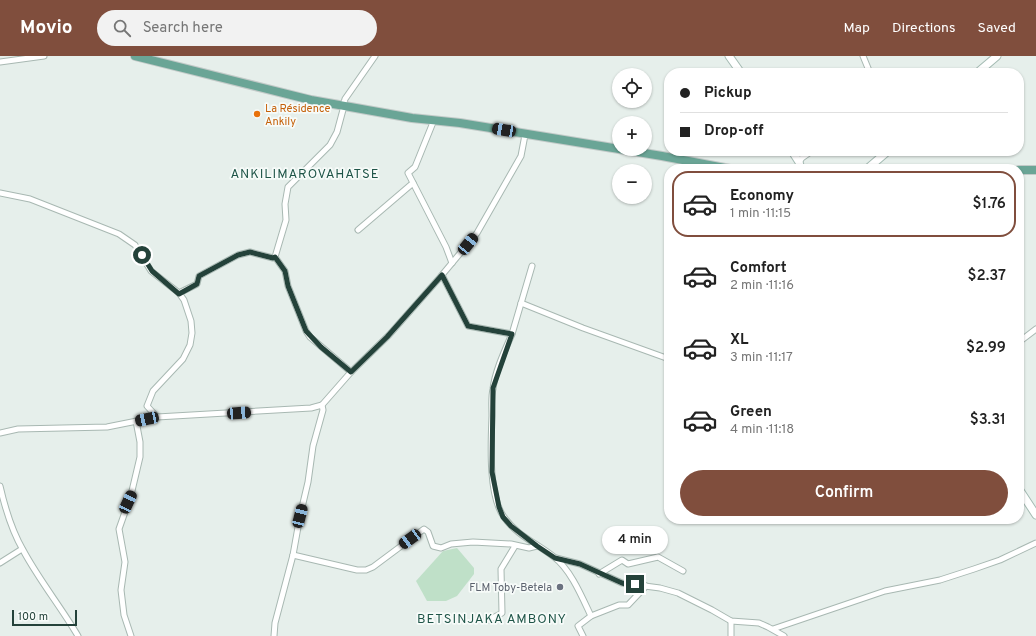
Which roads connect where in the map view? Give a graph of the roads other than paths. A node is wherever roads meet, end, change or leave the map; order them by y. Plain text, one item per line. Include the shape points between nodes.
1 (44, 56) edge
2 (135, 56) edge
3 (375, 56) edge
4 (729, 56) edge
5 (863, 56) edge
6 (997, 56) edge
7 (0, 62) edge
8 (737, 68) edge
9 (868, 68) edge
10 (983, 68) edge
11 (344, 106) junction
12 (434, 120) junction
13 (525, 135) junction
14 (882, 156) edge
15 (702, 164) edge
16 (873, 164) edge
17 (1024, 170) edge
18 (1036, 170) edge
19 (413, 183) junction
20 (0, 193) edge
21 (358, 230) dead end
22 (275, 257) junction
23 (452, 263) junction
24 (532, 266) dead end
25 (442, 275) junction
26 (179, 294) junction
27 (521, 303) junction
28 (1036, 329) edge
29 (512, 334) junction
30 (1024, 338) edge
31 (664, 357) edge
32 (351, 372) junction
33 (322, 405) junction
34 (157, 417) junction
35 (136, 421) junction
36 (0, 433) edge
37 (0, 486) edge
38 (1024, 497) edge
39 (1036, 515) edge
40 (1036, 543) edge
41 (515, 546) junction
42 (537, 546) junction
43 (22, 549) junction
44 (293, 555) junction
45 (555, 558) junction
46 (0, 563) edge
47 (683, 570) dead end
48 (599, 574) junction
49 (646, 586) junction
50 (591, 616) junction
51 (489, 620) dead end
52 (731, 621) junction
53 (773, 629) junction
54 (78, 636) edge
55 (131, 636) edge
56 (274, 636) edge
57 (583, 636) edge
58 (731, 636) edge
59 (784, 636) edge

1 - 7 street
2 - 11 main road
3 - 11 street via 345,99
4 - 8 street
5 - 9 street
6 - 10 street
11 - 12 main road
11 - 22 street via 337,132 330,145 288,187 286,220
12 - 13 main road
12 - 19 street via 415,167 408,173
13 - 15 main road
13 - 23 street via 521,156 477,233
14 - 16 street
17 - 18 main road
19 - 21 street
19 - 23 street
20 - 26 street via 30,199 118,234 135,245 152,271
22 - 26 street via 250,252 238,255 199,276 197,284
22 - 32 street via 285,271 288,286 306,331
23 - 25 street
24 - 27 street
25 - 29 street via 468,326
25 - 32 street via 387,337
26 - 34 street via 184,300 191,321 190,345 183,359 153,391 147,406
27 - 29 street
27 - 31 street
28 - 30 street
29 - 42 street via 493,388 492,472 503,517
32 - 33 street
33 - 34 street via 311,408
33 - 44 street
34 - 35 street
35 - 36 street via 107,427 18,429
35 - 55 street via 140,457 119,529 125,562 121,590 124,615
37 - 43 street via 6,511
38 - 39 street
40 - 53 street via 974,569 940,580 885,591
41 - 42 street
41 - 44 street via 473,542 441,548 433,546 428,532 424,529 366,570
41 - 51 street via 501,569 502,613
42 - 45 street
43 - 46 street
43 - 54 street
44 - 56 street via 275,622
45 - 48 street via 580,564
45 - 50 street via 567,572
47 - 48 street via 658,557 628,564 622,560
48 - 49 street via 622,583
49 - 50 street via 628,605 619,605
49 - 52 street via 678,593
50 - 57 street via 578,626
52 - 53 street via 759,623
52 - 58 street
53 - 59 street

